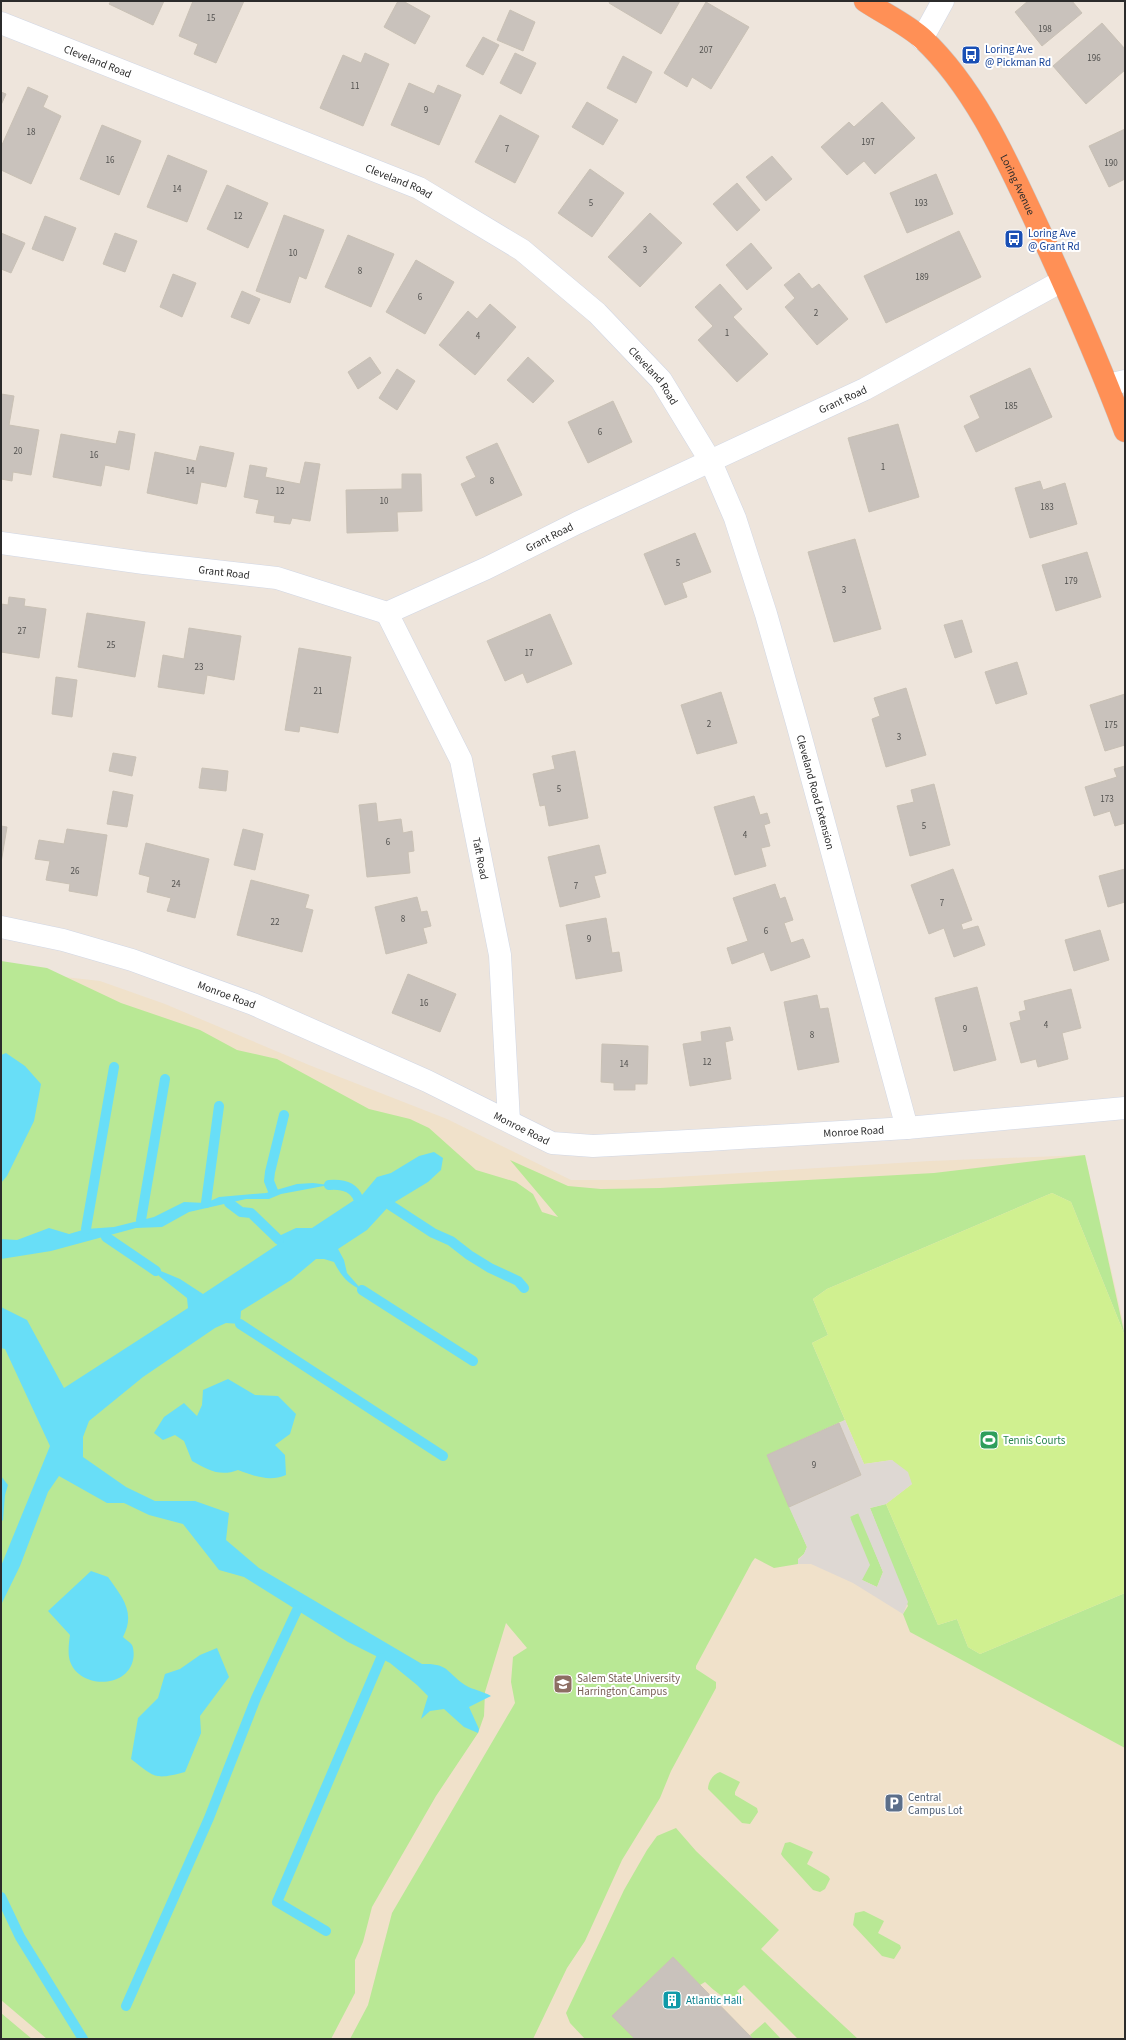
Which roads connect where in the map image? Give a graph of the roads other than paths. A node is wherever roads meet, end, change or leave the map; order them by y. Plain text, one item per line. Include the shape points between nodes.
1 (865, 1) edge
2 (943, 1) edge
3 (1, 23) edge
4 (922, 39) junction
5 (1062, 281) junction
6 (1116, 383) edge
7 (1125, 431) edge
8 (711, 462) junction
9 (1, 543) edge
10 (387, 613) junction
11 (1, 927) edge
12 (1125, 1108) edge
13 (509, 1121) junction
14 (907, 1128) junction

1 - 4 highway, Loring Avenue
2 - 4 street
3 - 8 street, Cleveland Road via 419,188 522,250 597,313 661,380
4 - 5 highway, Loring Avenue via 957,80 983,118 1014,176
5 - 6 highway, Loring Avenue
5 - 8 street, Grant Road via 865,390
6 - 7 highway, Loring Avenue
8 - 10 street, Grant Road
8 - 14 street, Cleveland Road Extension via 735,518 766,614
9 - 10 street, Grant Road via 277,578
10 - 13 street, Taft Road via 461,760 500,955
11 - 13 street, Monroe Road via 63,940 132,960 253,1004 427,1081
12 - 14 street, Monroe Road
13 - 14 street, Monroe Road via 552,1143 593,1146

